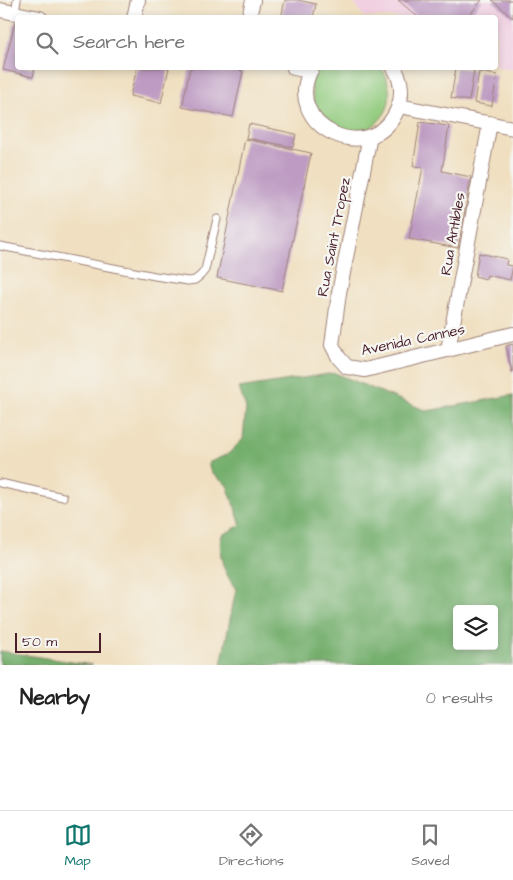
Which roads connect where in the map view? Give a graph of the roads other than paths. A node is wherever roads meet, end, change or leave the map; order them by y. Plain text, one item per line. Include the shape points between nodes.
1 (138, 0) edge
2 (252, 0) edge
3 (16, 6) edge
4 (0, 10) edge
5 (34, 15) edge
6 (135, 15) edge
7 (250, 15) edge
8 (311, 70) edge
9 (395, 70) edge
10 (399, 106) junction
11 (490, 123) junction
12 (513, 128) edge
13 (370, 136) junction
14 (218, 218) dead end
15 (0, 246) edge
16 (513, 334) edge
17 (332, 345) joint
18 (448, 350) junction
19 (0, 483) edge
20 (63, 497) dead end

1 - 6 street
2 - 7 street
3 - 4 street
3 - 5 street
8 - 13 street via 306,96 310,112 320,126 344,138
9 - 10 street via 401,89
10 - 11 street
10 - 13 street via 390,122
11 - 12 street
11 - 18 street, Rua Antibles
13 - 17 street, Rua Saint Tropez
14 - 15 lane via 205,270 195,280 188,281
16 - 18 street, Avenida Cannes
17 - 18 street, Avenida Cannes via 347,367 365,370
19 - 20 lane

